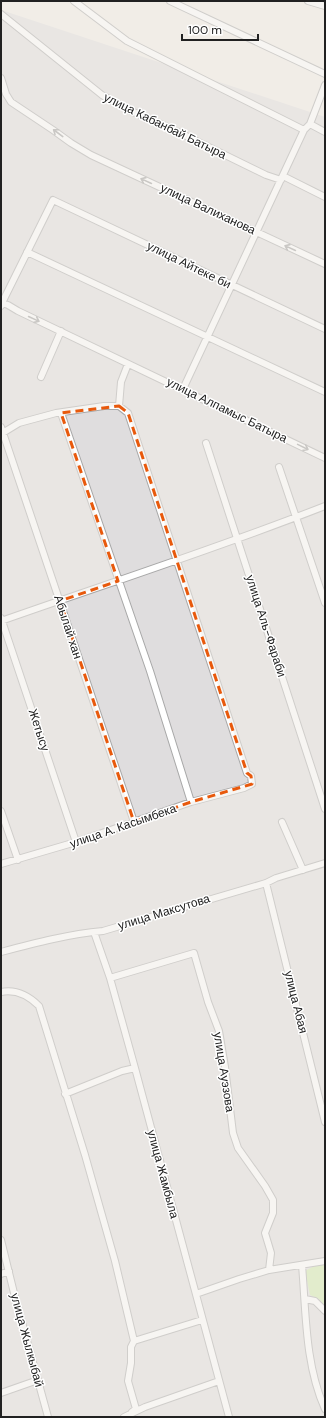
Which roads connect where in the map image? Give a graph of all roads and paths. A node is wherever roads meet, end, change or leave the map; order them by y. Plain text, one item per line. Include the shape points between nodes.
1 (74, 1) edge
2 (170, 1) edge
3 (308, 1) edge
4 (325, 6) edge
5 (1, 14) edge
6 (325, 74) edge
7 (1, 78) edge
8 (325, 85) edge
9 (310, 124) junction
10 (304, 130) junction
11 (325, 132) edge
12 (282, 178) junction
13 (325, 197) edge
14 (256, 232) junction
15 (27, 252) junction
16 (325, 264) edge
17 (231, 285) junction
18 (1, 305) edge
19 (325, 329) edge
20 (61, 331) junction
21 (206, 337) junction
22 (128, 364) junction
23 (41, 377) dead end
24 (183, 389) junction
25 (325, 392) edge
26 (119, 406) junction
27 (61, 412) junction
28 (2, 431) edge
29 (206, 443) dead end
30 (325, 458) edge
31 (279, 467) dead end
32 (325, 506) edge
33 (296, 517) junction
34 (237, 538) junction
35 (177, 561) junction
36 (118, 581) junction
37 (60, 601) junction
38 (325, 603) edge
39 (1, 620) edge
40 (191, 802) junction
41 (325, 809) edge
42 (1, 810) edge
43 (134, 822) junction
44 (282, 822) dead end
45 (76, 842) junction
46 (18, 860) junction
47 (325, 863) edge
48 (1, 864) edge
49 (303, 870) junction
50 (266, 883) junction
51 (94, 932) junction
52 (1, 952) edge
53 (110, 978) junction
54 (1, 992) edge
55 (135, 1068) junction
56 (65, 1094) junction
57 (325, 1122) edge
58 (1, 1240) edge
59 (325, 1260) edge
60 (302, 1265) junction
61 (269, 1270) junction
62 (9, 1272) junction
63 (1, 1274) edge
64 (196, 1294) junction
65 (305, 1299) junction
66 (325, 1311) edge
67 (202, 1320) junction
68 (134, 1341) junction
69 (38, 1380) junction
70 (219, 1381) junction
71 (1, 1393) edge
72 (325, 1409) edge
73 (130, 1415) edge
74 (48, 1417) edge
75 (124, 1417) edge
76 (229, 1417) edge

1 - 10 street via 127,41
2 - 6 street
3 - 4 street
5 - 12 street, улица Кабанбай Батыра via 102,95 266,175
14 -> 7 street, улица Валиханова via 91,155 71,143 11,102
8 - 9 street
9 - 10 street
9 - 11 street
10 - 12 street
12 - 13 street, улица Кабанбай Батыра
12 - 14 street
16 -> 14 street, улица Валиханова
14 - 17 street
15 - 17 street, улица Айтеке би via 53,200
15 - 18 street
15 - 21 street
17 - 19 street, улица Айтеке би
17 - 21 street
18 -> 20 street, улица Алпамыс Батыра via 8,305
20 - 22 street, улица Алпамыс Батыра
20 - 23 street
21 - 24 street
21 - 25 street
22 - 24 street, улица Алпамыс Батыра
22 - 26 street via 121,382
24 -> 30 street, улица Алпамыс Батыра
26 - 27 street
26 - 35 street via 128,412
27 - 28 street via 19,423
27 - 36 street
28 - 37 street, Абылай хан
29 - 34 street, улица Аль-Фараби
31 - 33 street
32 - 33 street
33 - 34 street
33 - 38 street
34 - 35 street
34 - 41 street, улица Аль-Фараби
35 - 36 street
35 - 40 street, улица А. Касымбека via 252,784
36 - 37 street
36 - 40 street via 150,671
37 - 39 street
37 - 43 street, Абылай хан
39 - 45 street, Жетысу
40 - 43 street, улица А. Касымбека
42 - 46 street
43 - 45 street, улица А. Касымбека
44 - 49 street
45 - 46 street, улица А. Касымбека
46 - 48 street, улица А. Касымбека
47 - 49 street, улица Максутова
49 - 50 street, улица Максутова
50 - 51 street, улица Максутова
50 - 57 street, улица Абая
51 - 52 street, улица Максутова
51 - 53 street, улица Жамбыла
53 - 55 street, улица Жамбыла
53 - 61 street, улица Ауэзова via 194,952 219,1031 233,1133 238,1148 273,1200 273,1213 265,1233 270,1253
54 - 56 street via 18,992 39,1006
55 - 56 street
55 - 64 street, улица Жамбыла
56 - 68 street via 113,1254
58 - 62 street, улица Жылкыбай
59 - 60 street
60 - 61 street
60 - 65 street
61 - 64 street
62 - 63 street
62 - 69 street, улица Жылкыбай
64 - 67 street, улица Жамбыла
65 - 66 street via 315,1301
65 - 72 street via 315,1383
67 - 68 street
67 - 70 street, улица Жамбыла
68 - 73 street via 131,1347 128,1381 136,1409
69 - 71 street
69 - 74 street, улица Жылкыбай
70 - 73 street
70 - 76 street, улица Жамбыла
73 - 75 street

